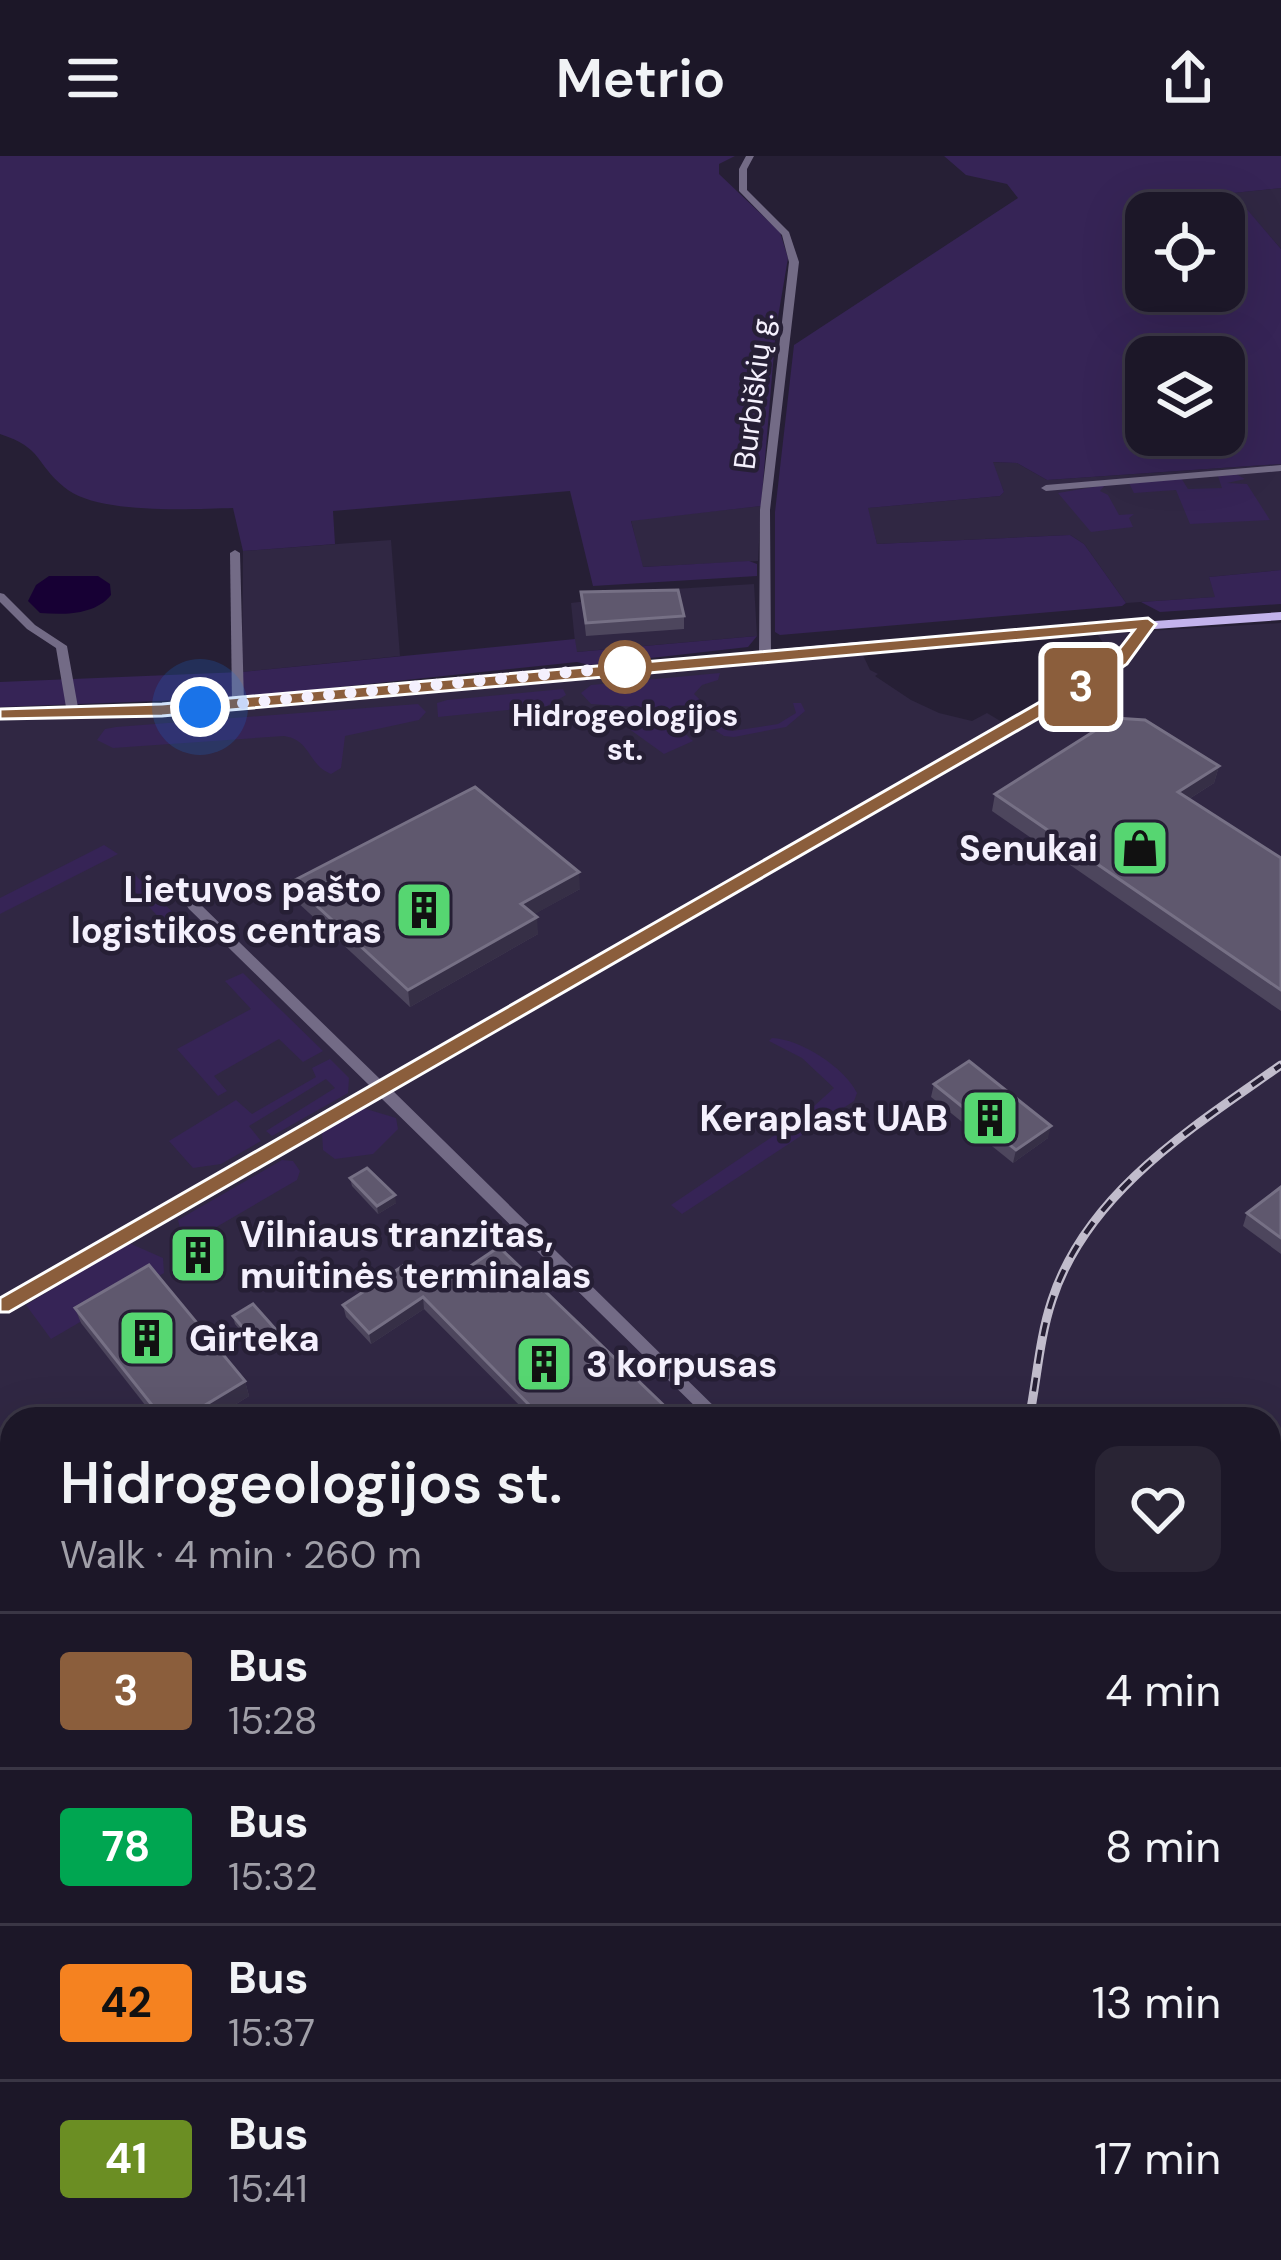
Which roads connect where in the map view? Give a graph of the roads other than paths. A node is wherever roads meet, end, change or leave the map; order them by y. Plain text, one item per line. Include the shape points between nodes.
1 (750, 156) edge
2 (1281, 468) edge
3 (1046, 488) dead end
4 (235, 553) dead end
5 (0, 596) edge
6 (1281, 616) edge
7 (1148, 624) junction
8 (765, 654) junction
9 (238, 704) junction
10 (73, 712) junction
11 (0, 713) edge
12 (194, 906) dead end
13 (377, 1088) junction
14 (0, 1305) edge
15 (707, 1407) edge

1 - 8 street, Burbiškių g. via 743,191 786,234 794,262 765,510
2 - 3 street
4 - 9 street
5 - 10 street via 61,646
6 - 7 main road
7 - 8 main road
7 - 13 street via 1121,660 1086,683
8 - 9 main road
9 - 10 main road
10 - 11 main road
12 - 13 street
13 - 14 street
13 - 15 street

